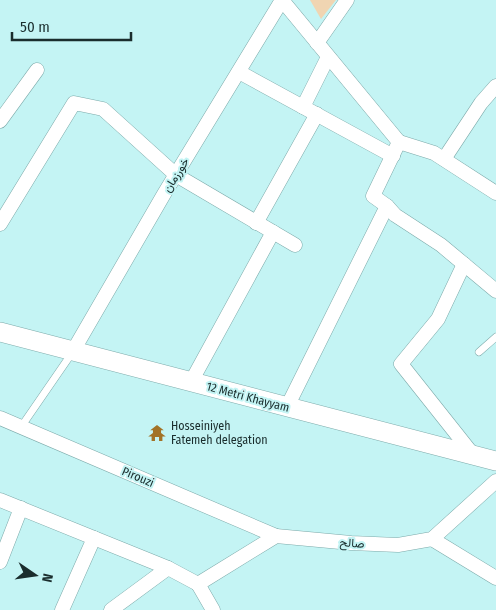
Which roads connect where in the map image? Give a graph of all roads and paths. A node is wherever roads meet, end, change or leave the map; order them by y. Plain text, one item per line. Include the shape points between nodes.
1 (282, 0) edge
2 (347, 0) edge
3 (317, 43) junction
4 (328, 57) junction
5 (38, 70) dead end
6 (239, 72) junction
7 (496, 86) edge
8 (302, 107) junction
9 (317, 114) junction
10 (0, 121) edge
11 (399, 142) junction
12 (393, 156) junction
13 (444, 159) junction
14 (176, 175) junction
15 (496, 192) edge
16 (387, 206) junction
17 (256, 223) junction
18 (0, 224) edge
19 (273, 232) junction
20 (295, 245) dead end
21 (464, 264) junction
22 (496, 291) edge
23 (0, 332) edge
24 (496, 337) edge
25 (73, 351) junction
26 (479, 352) dead end
27 (192, 382) junction
28 (287, 407) junction
29 (0, 418) edge
30 (21, 427) junction
31 (474, 456) junction
32 (496, 461) edge
33 (496, 481) edge
34 (0, 500) edge
35 (21, 508) junction
36 (276, 536) junction
37 (94, 538) junction
38 (432, 539) junction
39 (0, 562) edge
40 (168, 568) junction
41 (496, 578) edge
42 (198, 584) junction
43 (117, 608) edge
44 (62, 610) edge
45 (214, 610) edge

1 - 3 street
1 - 6 street, خورزمان
2 - 3 street
3 - 4 street
4 - 8 street
4 - 11 street
5 - 10 street
6 - 8 street
6 - 14 street, خورزمان
7 - 13 street
8 - 9 street
9 - 12 street
9 - 17 street
11 - 12 street
11 - 13 street
12 - 16 street via 373,196
13 - 15 street
14 - 17 street
14 - 18 street via 103,108 74,103
14 - 25 street, خورزمان
16 - 21 street
16 - 28 street
17 - 19 street
19 - 20 street
19 - 27 street
21 - 22 street
21 - 31 street via 438,319 401,364
23 - 25 street, 12 Metri Khayyam
24 - 26 lane
25 - 27 street, 12 Metri Khayyam
25 - 30 lane
27 - 28 street, 12 Metri Khayyam
28 - 31 street, 12 Metri Khayyam
29 - 30 street, Pirouzi
30 - 36 street, Pirouzi
31 - 32 street, 12 Metri Khayyam
33 - 38 street
34 - 35 street
35 - 37 street
35 - 39 street
36 - 38 street, صالح via 398,545
36 - 42 street
37 - 40 street
37 - 44 street
38 - 41 street
40 - 42 street
40 - 43 street
42 - 45 street

